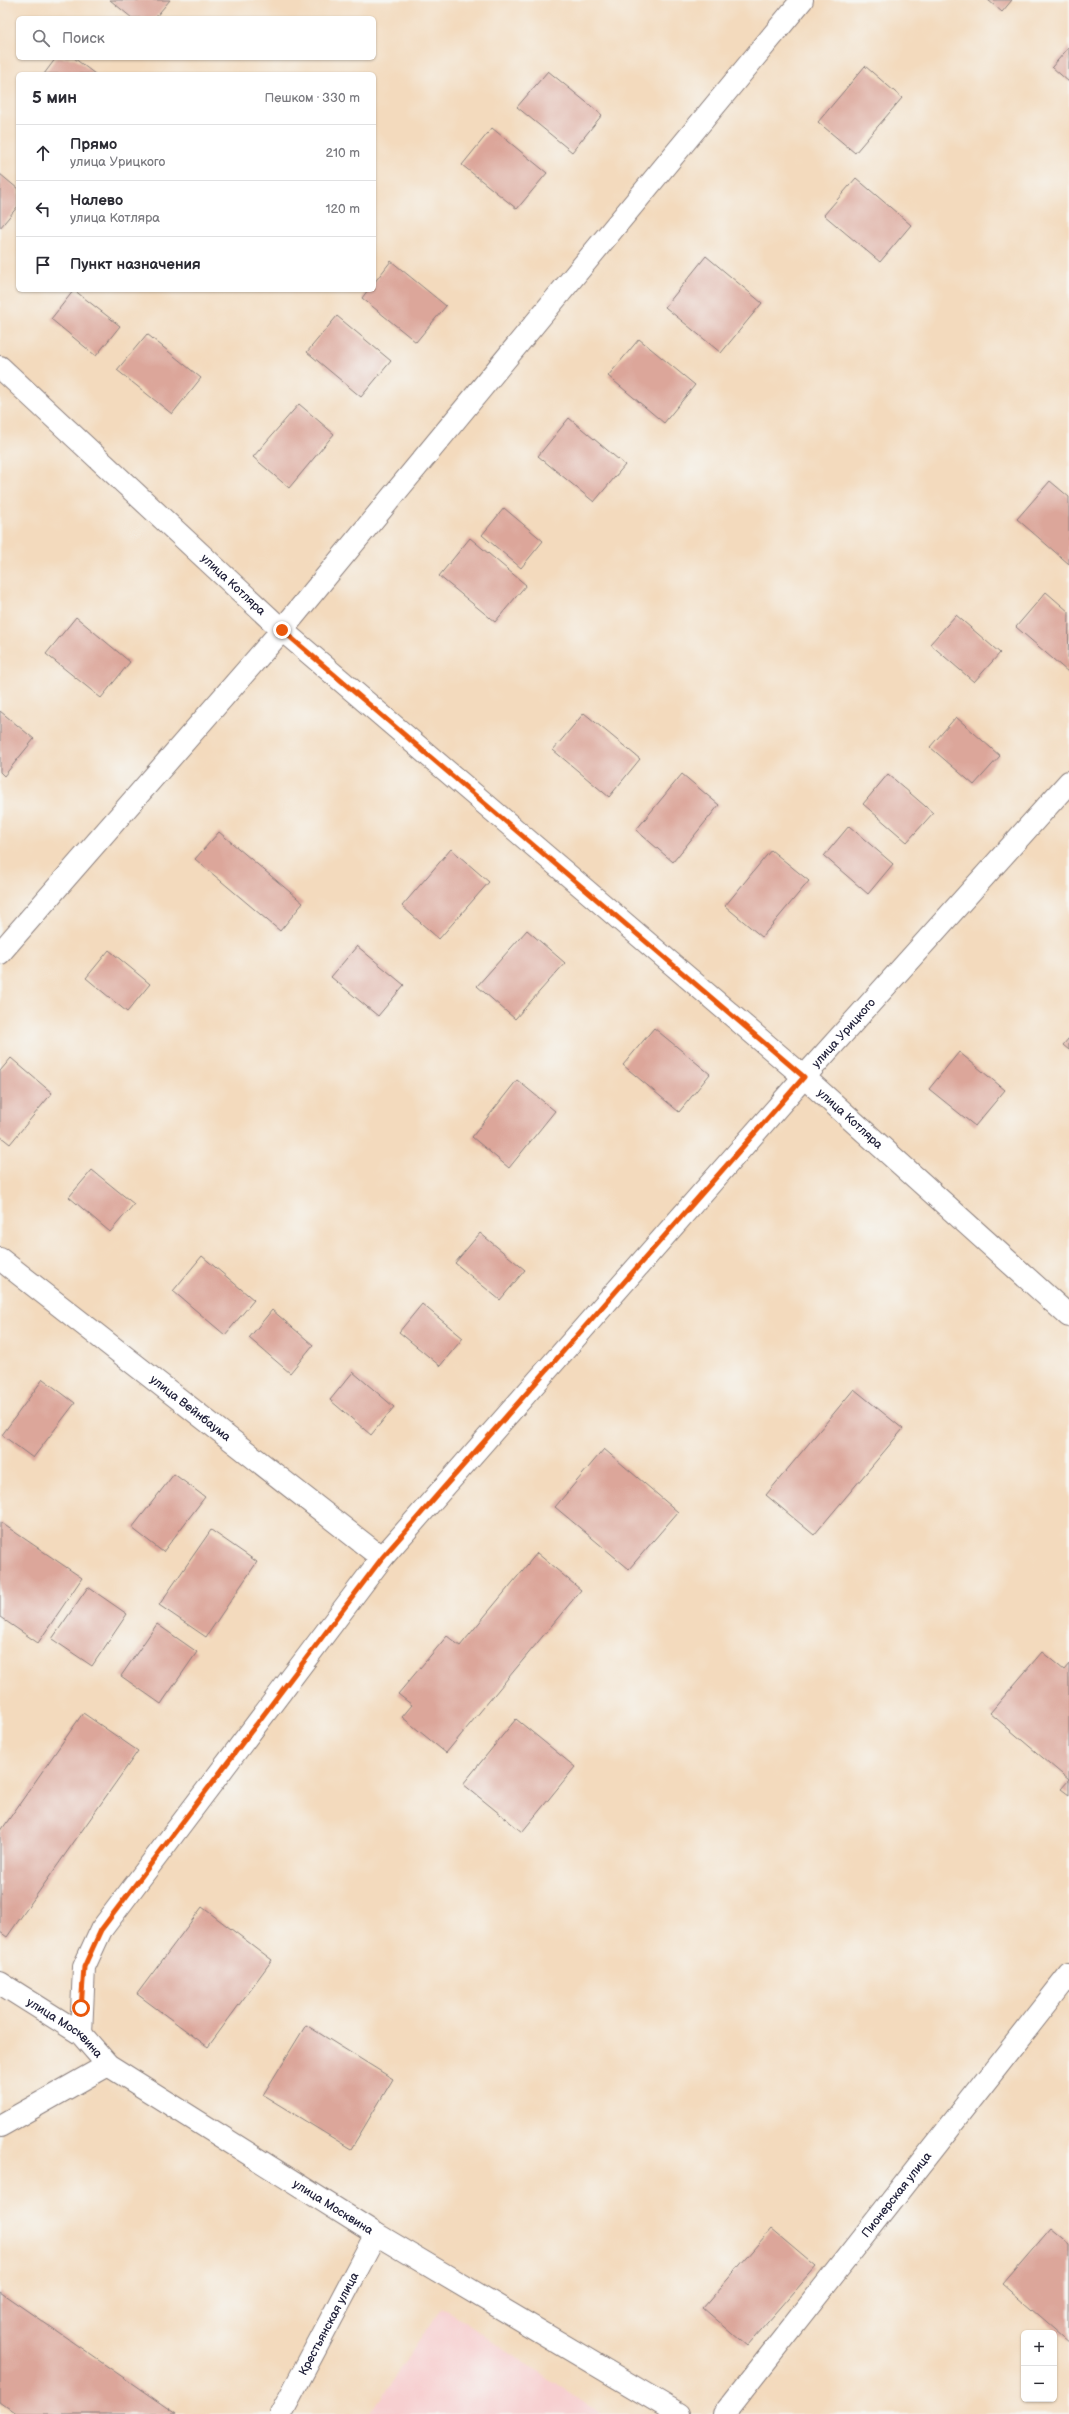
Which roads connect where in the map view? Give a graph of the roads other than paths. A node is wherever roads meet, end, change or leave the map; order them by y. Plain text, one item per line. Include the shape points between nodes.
1 (802, 0) edge
2 (0, 367) edge
3 (282, 630) junction
4 (1069, 782) edge
5 (0, 953) edge
6 (804, 1077) junction
7 (0, 1259) edge
8 (1069, 1316) edge
9 (382, 1558) junction
10 (1069, 1976) edge
11 (0, 1982) edge
12 (81, 2034) junction
13 (108, 2066) junction
14 (0, 2126) edge
15 (376, 2234) junction
16 (280, 2414) edge
17 (679, 2414) edge
18 (724, 2414) edge

1 - 3 street
2 - 3 street, улица Котляра
3 - 5 street
3 - 6 street, улица Котляра
4 - 6 street, улица Урицкого
6 - 8 street, улица Котляра
6 - 9 street, улица Урицкого
7 - 9 street, улица Вейнбаума
9 - 12 street, улица Урицкого via 101,1930 84,1967
10 - 18 street, Пионерская улица
11 - 12 street, улица Москвина
12 - 13 street, улица Москвина
13 - 14 street
13 - 15 street, улица Москвина
15 - 16 street, Крестьянская улица
15 - 17 street, улица Москвина

